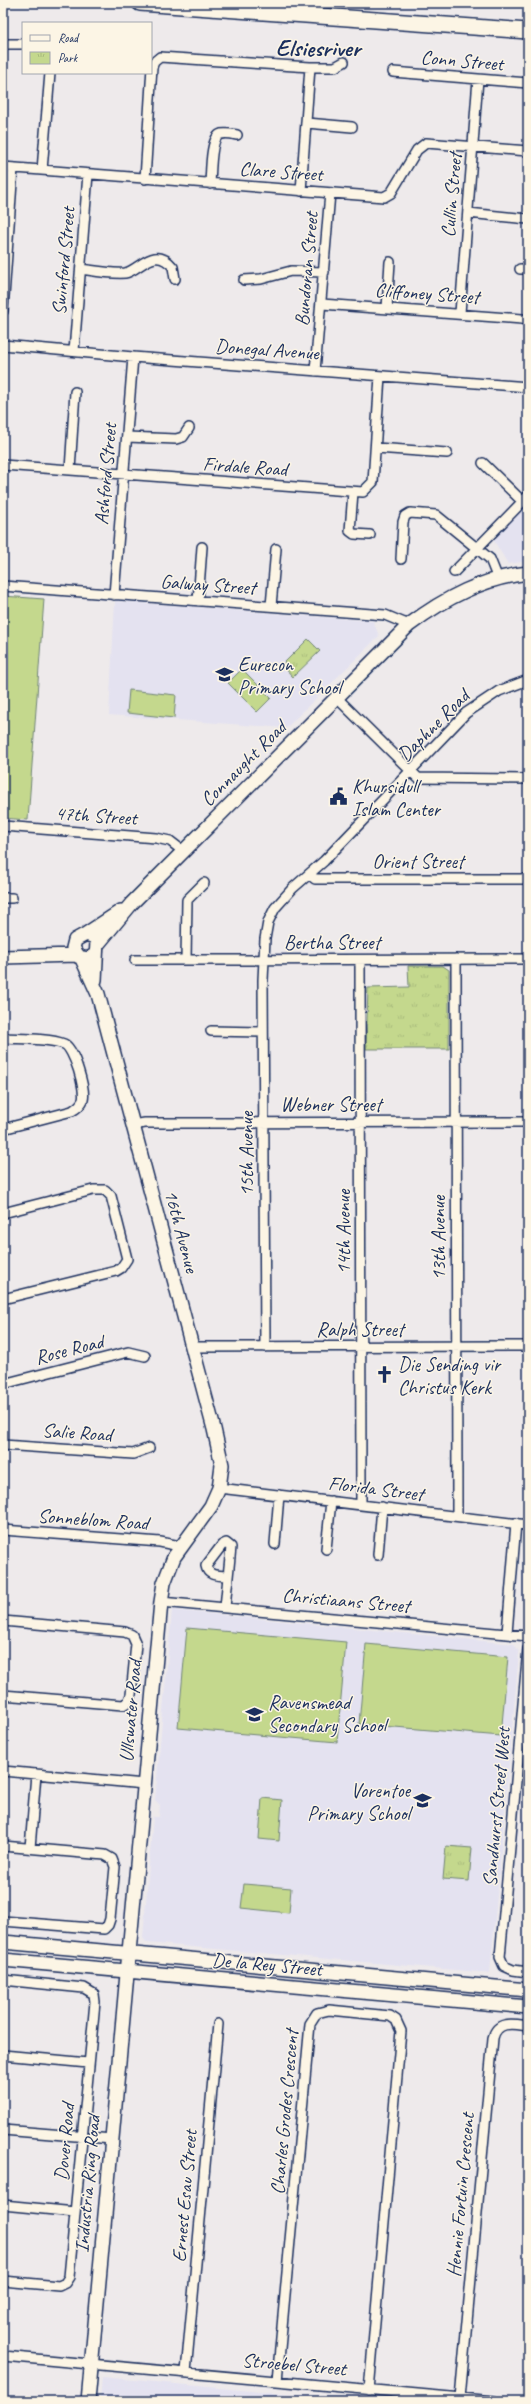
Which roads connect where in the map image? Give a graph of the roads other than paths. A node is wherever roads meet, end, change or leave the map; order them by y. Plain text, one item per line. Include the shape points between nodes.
1 (140, 3) edge
2 (528, 30) edge
3 (22, 44) edge
4 (3, 48) edge
5 (344, 62) dead end
6 (152, 67) edge
7 (310, 67) junction
8 (393, 72) dead end
9 (50, 74) edge
10 (152, 74) edge
11 (478, 79) junction
12 (528, 83) edge
13 (307, 123) junction
14 (352, 127) dead end
15 (237, 135) dead end
16 (473, 147) junction
17 (528, 150) edge
18 (3, 167) edge
19 (13, 168) junction
20 (42, 170) junction
21 (88, 174) junction
22 (144, 179) junction
23 (210, 184) junction
24 (301, 191) junction
25 (330, 193) junction
26 (468, 213) junction
27 (528, 219) edge
28 (390, 262) dead end
29 (81, 269) junction
30 (324, 272) junction
31 (175, 280) dead end
32 (244, 280) dead end
33 (322, 304) junction
34 (387, 308) junction
35 (3, 311) edge
36 (460, 314) junction
37 (528, 321) edge
38 (3, 345) edge
39 (74, 351) junction
40 (133, 357) junction
41 (315, 371) junction
42 (380, 376) junction
43 (528, 387) edge
44 (75, 392) dead end
45 (189, 428) dead end
46 (127, 437) junction
47 (376, 448) junction
48 (447, 453) dead end
49 (483, 463) dead end
50 (3, 465) edge
51 (70, 470) junction
52 (123, 474) junction
53 (353, 492) junction
54 (525, 499) edge
55 (370, 535) dead end
56 (202, 547) dead end
57 (276, 549) dead end
58 (477, 549) junction
59 (401, 558) dead end
60 (454, 572) dead end
61 (528, 573) edge
62 (498, 579) junction
63 (3, 586) edge
64 (114, 595) junction
65 (198, 601) junction
66 (271, 606) junction
67 (409, 625) junction
68 (528, 680) edge
69 (336, 697) junction
70 (411, 772) junction
71 (528, 779) edge
72 (3, 826) edge
73 (183, 851) junction
74 (310, 874) junction
75 (528, 879) edge
76 (204, 883) dead end
77 (132, 903) junction
78 (80, 937) junction
79 (97, 949) junction
80 (32, 956) junction
81 (3, 957) edge
82 (79, 957) junction
83 (456, 959) junction
84 (528, 959) edge
85 (135, 960) dead end
86 (186, 960) junction
87 (264, 960) junction
88 (360, 960) junction
89 (96, 986) junction
90 (211, 1031) dead end
91 (263, 1032) junction
92 (3, 1038) edge
93 (264, 1122) junction
94 (360, 1122) junction
95 (456, 1122) junction
96 (528, 1122) edge
97 (133, 1125) junction
98 (3, 1129) edge
99 (3, 1213) edge
100 (3, 1299) edge
101 (456, 1346) junction
102 (528, 1346) edge
103 (265, 1347) junction
104 (361, 1347) junction
105 (192, 1348) junction
106 (145, 1356) dead end
107 (3, 1384) edge
108 (3, 1446) edge
109 (149, 1448) dead end
110 (220, 1488) junction
111 (279, 1495) junction
112 (330, 1501) junction
113 (361, 1505) junction
114 (382, 1507) junction
115 (457, 1516) junction
116 (516, 1523) junction
117 (528, 1525) edge
118 (3, 1530) edge
119 (275, 1544) dead end
120 (180, 1546) junction
121 (326, 1549) dead end
122 (378, 1555) dead end
123 (228, 1576) dead end
124 (161, 1602) junction
125 (225, 1607) junction
126 (3, 1621) edge
127 (506, 1633) junction
128 (528, 1636) edge
129 (528, 1649) edge
130 (3, 1695) edge
131 (524, 1727) edge
132 (3, 1771) edge
133 (36, 1774) junction
134 (144, 1784) junction
135 (3, 1846) edge
136 (30, 1848) junction
137 (3, 1921) edge
138 (3, 1942) edge
139 (129, 1954) junction
140 (3, 1960) edge
141 (127, 1971) junction
142 (528, 1972) edge
143 (3, 1980) edge
144 (528, 1990) edge
145 (528, 2007) edge
146 (218, 2024) dead end
147 (528, 2026) edge
148 (3, 2055) edge
149 (88, 2063) junction
150 (3, 2130) edge
151 (83, 2136) junction
152 (112, 2139) junction
153 (3, 2205) edge
154 (75, 2212) junction
155 (3, 2280) edge
156 (3, 2356) edge
157 (91, 2363) junction
158 (186, 2372) junction
159 (277, 2381) junction
160 (368, 2390) junction
161 (460, 2398) junction
162 (88, 2401) edge
163 (494, 2401) edge

1 - 2 main road
3 - 4 street via 7,44
5 - 7 street via 335,67
6 - 7 street via 158,58 165,56
7 - 13 street
8 - 11 street, Conn Street
9 - 20 street
10 - 22 street
11 - 12 street, Conn Street
11 - 16 street, Cullin Street
13 - 14 street
13 - 24 street
15 - 23 street via 222,133 216,137 213,144
16 - 17 street, Clare Street
16 - 25 street, Clare Street via 422,144 388,196
16 - 26 street, Cullin Street
18 - 19 street, Clare Street
19 - 20 street, Clare Street
19 - 35 street
20 - 21 street, Clare Street
21 - 22 street, Clare Street
21 - 29 street, Swinford Street
22 - 23 street, Clare Street
23 - 24 street, Clare Street
24 - 25 street, Clare Street
25 - 30 street, Bundoran Street
26 - 27 street
26 - 36 street, Cullin Street
28 - 34 street
29 - 31 street via 127,273 147,259 163,260 172,267
29 - 39 street, Swinford Street
30 - 32 street via 291,271 267,278
30 - 33 street, Bundoran Street
33 - 34 street, Cliffoney Street
33 - 41 street, Bundoran Street
34 - 36 street, Cliffoney Street
36 - 37 street, Cliffoney Street
38 - 39 street, Donegal Avenue
39 - 40 street, Donegal Avenue
40 - 41 street, Donegal Avenue
40 - 46 street, Ashford Street
41 - 42 street, Donegal Avenue
42 - 43 street, Donegal Avenue
42 - 47 street, Firdale Road
44 - 51 street
45 - 46 street via 183,437 176,439
46 - 52 street, Ashford Street
47 - 48 street
47 - 53 street, Firdale Road via 371,486 363,492
49 - 54 street
50 - 51 street, Firdale Road
51 - 52 street, Firdale Road
52 - 53 street, Firdale Road
52 - 64 street, Ashford Street
53 - 55 street via 350,530 354,534
54 - 58 street
56 - 65 street
57 - 66 street
58 - 59 street via 440,516 410,513 403,518
58 - 60 street
58 - 62 street via 490,559
61 - 62 street, Connaught Road
62 - 67 street, Connaught Road via 450,597
63 - 64 street, Galway Street
64 - 65 street, Galway Street
65 - 66 street, Galway Street
66 - 67 street, Galway Street via 385,615
67 - 69 street, Connaught Road
68 - 70 street, Daphne Road via 499,691 476,705
69 - 70 street
69 - 73 street, Connaught Road
70 - 71 street via 418,778
70 - 74 street, Daphne Road
72 - 73 street, 47th Street via 156,838 170,841
73 - 77 street, Connaught Road
74 - 75 street, Orient Street via 315,879
74 - 87 street, Daphne Road via 275,908 268,922
76 - 86 street via 187,900
77 - 78 street, Connaught Road
77 - 79 street, Connaught Road
78 - 79 street via 94,937
78 - 80 street, Connaught Road
78 - 82 street via 73,948
79 - 82 street via 88,959
79 - 89 street, 16th Avenue
80 - 81 street, Connaught Road
80 - 82 street, Connaught Road
82 - 89 street, 16th Avenue
83 - 84 street, Bertha Street
83 - 88 street, Bertha Street
83 - 95 street, 13th Avenue
85 - 86 street, Bertha Street
86 - 87 street, Bertha Street
87 - 88 street, Bertha Street
87 - 91 street, 15th Avenue
88 - 94 street, 14th Avenue
89 - 97 street, 16th Avenue
90 - 91 street
91 - 93 street, 15th Avenue
92 - 98 street via 56,1042 68,1046 73,1052 84,1096 80,1105 72,1110
93 - 94 street, Webner Street
93 - 97 street, Webner Street
93 - 103 street, 15th Avenue
94 - 95 street, Webner Street
94 - 104 street, 14th Avenue
95 - 96 street, Webner Street
95 - 101 street, 13th Avenue
97 - 105 street, 16th Avenue
99 - 100 street via 93,1190 105,1190 111,1196 127,1259 116,1271
101 - 102 street, Ralph Street
101 - 104 street, Ralph Street
101 - 115 street, 13th Avenue
103 - 104 street, Ralph Street
103 - 105 street, Ralph Street
104 - 113 street, 14th Avenue
105 - 110 street, 16th Avenue via 221,1458
106 - 107 street, Rose Road via 128,1352
108 - 109 street, Salie Road via 133,1454
110 - 111 street, Florida Street
110 - 120 street, Ullswater Road via 211,1506
111 - 112 street, Florida Street
111 - 119 street
112 - 113 street, Florida Street
112 - 121 street
113 - 114 street, Florida Street
114 - 115 street, Florida Street
114 - 122 street
115 - 116 street, Florida Street
116 - 117 street, Florida Street
116 - 127 street
118 - 120 street, Sonneblom Road via 160,1542
120 - 124 street, Ullswater Road via 167,1573
123 - 125 street
124 - 125 street, Christiaans Street
124 - 134 street, Ullswater Road
125 - 127 street, Christiaans Street
126 - 130 street via 125,1632 132,1635 136,1644 131,1695 125,1704 117,1706
127 - 128 street, Christiaans Street
129 - 131 street, Sandhurst Street West
131 - 142 street, Sandhurst Street West via 500,1957 504,1966
132 - 133 street
133 - 134 street
133 - 136 street
134 - 139 street, Ullswater Road
135 - 136 street
136 - 137 street via 105,1855 112,1859 115,1867 110,1919 106,1928 98,1930
138 - 139 street, De la Rey Street
139 - 141 street, Ullswater Road
139 - 144 street, De la Rey Street
140 - 141 street, De la Rey Street
141 - 145 street, De la Rey Street
141 - 152 street, Industria Ring Road
143 - 149 street, Dover Road via 84,1988 94,1994
146 - 158 street, Ernest Esau Street
147 - 161 street, Hennie Fortuin Crescent via 501,2026 495,2031 493,2038
148 - 149 street
149 - 151 street, Dover Road
150 - 151 street
151 - 152 street
151 - 154 street, Dover Road
152 - 157 street, Industria Ring Road
153 - 154 street
154 - 155 street, Dover Road via 70,2276 65,2283 59,2286
156 - 157 street, Stroebel Street
157 - 158 street, Stroebel Street
157 - 162 street, Industria Ring Road
158 - 159 street, Stroebel Street
159 - 160 street, Stroebel Street
159 - 160 street, Charles Grodes Crescent via 310,2024 312,2018 322,2010 336,2010 390,2016 396,2020 401,2031
160 - 161 street, Stroebel Street
161 - 163 street, Stroebel Street

